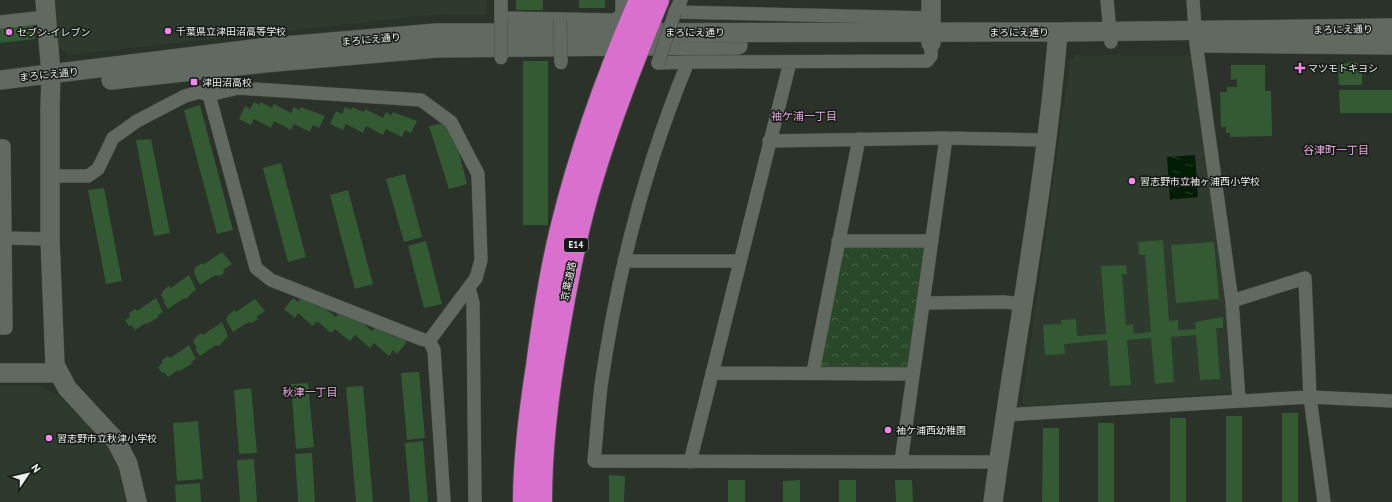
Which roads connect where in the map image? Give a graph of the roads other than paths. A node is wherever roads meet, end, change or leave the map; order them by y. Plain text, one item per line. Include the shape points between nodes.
1 (501, 0) edge
2 (622, 0) edge
3 (640, 0) edge
4 (1107, 0) edge
5 (1193, 0) edge
6 (672, 4) edge
7 (46, 8) edge
8 (501, 18) junction
9 (560, 19) junction
10 (0, 22) edge
11 (931, 23) edge
12 (1392, 28) edge
13 (1110, 36) junction
14 (1195, 36) junction
15 (1058, 37) junction
16 (632, 40) junction
17 (1392, 44) edge
18 (501, 58) dead end
19 (688, 62) junction
20 (790, 62) junction
21 (561, 63) dead end
22 (0, 80) edge
23 (51, 80) junction
24 (0, 92) edge
25 (210, 95) junction
26 (946, 138) junction
27 (859, 139) junction
28 (769, 140) junction
29 (1046, 140) junction
30 (0, 146) edge
31 (50, 176) junction
32 (5, 238) junction
33 (50, 239) junction
34 (838, 241) junction
35 (932, 241) junction
36 (624, 261) junction
37 (740, 261) junction
38 (469, 288) junction
39 (1232, 301) junction
40 (924, 303) junction
41 (1024, 304) junction
42 (0, 328) edge
43 (429, 341) junction
44 (813, 372) junction
45 (0, 373) edge
46 (59, 373) junction
47 (712, 373) junction
48 (913, 374) junction
49 (1310, 397) junction
50 (1239, 400) junction
51 (1392, 401) edge
52 (1005, 415) junction
53 (690, 462) junction
54 (901, 462) junction
55 (998, 462) junction
56 (137, 502) edge
57 (444, 502) edge
58 (475, 502) edge
59 (524, 502) edge
60 (541, 502) edge
61 (993, 502) edge
62 (1324, 502) edge

1 - 8 street
2 - 9 street via 622,15 614,20
3 - 16 highway, 京葉道路 / E14
4 - 13 street
5 - 14 street
6 - 11 street
6 - 16 highway, 京葉道路 / E14
6 - 19 street, bridge via 658,63
7 - 10 street
7 - 23 street
8 - 9 street
8 - 18 street, bridge
9 - 21 street, bridge
11 - 15 street, まろにえ通り
11 - 16 street, まろにえ通り
11 - 20 street via 931,56 927,61
12 - 14 street, まろにえ通り
13 - 14 street, まろにえ通り
13 - 15 street, まろにえ通り
14 - 17 street, まろにえ通り
14 - 39 street
15 - 29 street
16 - 23 street, まろにえ通り via 437,48
16 - 59 highway, 京葉道路 / E14 via 598,109 561,229 546,303 528,426
16 - 60 highway, 京葉道路 / E14 via 593,177 563,303 551,370 544,433
19 - 20 street
19 - 36 street via 635,215
20 - 28 street
22 - 23 street, まろにえ通り
23 - 24 street, まろにえ通り
23 - 31 street
25 - 31 street via 200,92 185,96 137,120 112,138 98,169 88,176
25 - 38 street via 238,88 421,100 451,122 478,174 481,260 476,278
25 - 43 street via 256,268 271,280
26 - 27 street
26 - 29 street
26 - 35 street
27 - 28 street
27 - 34 street
28 - 37 street
29 - 41 street
30 - 32 street via 4,146
31 - 33 street
32 - 33 street
32 - 42 street via 6,328
33 - 46 street via 52,339 55,365
34 - 35 street
34 - 44 street
35 - 40 street
36 - 37 street
36 - 53 street via 602,380 594,461
37 - 47 street
38 - 43 street
38 - 58 street via 473,303
39 - 49 street via 1305,278
39 - 50 street
40 - 41 street
40 - 48 street
41 - 52 street
43 - 57 street via 434,350
44 - 47 street
44 - 48 street
45 - 46 street
46 - 56 street via 66,388 116,441 128,464
47 - 53 street
48 - 54 street
49 - 50 street
49 - 51 street
49 - 62 street
50 - 52 street
52 - 55 street
53 - 54 street
54 - 55 street
55 - 61 street

